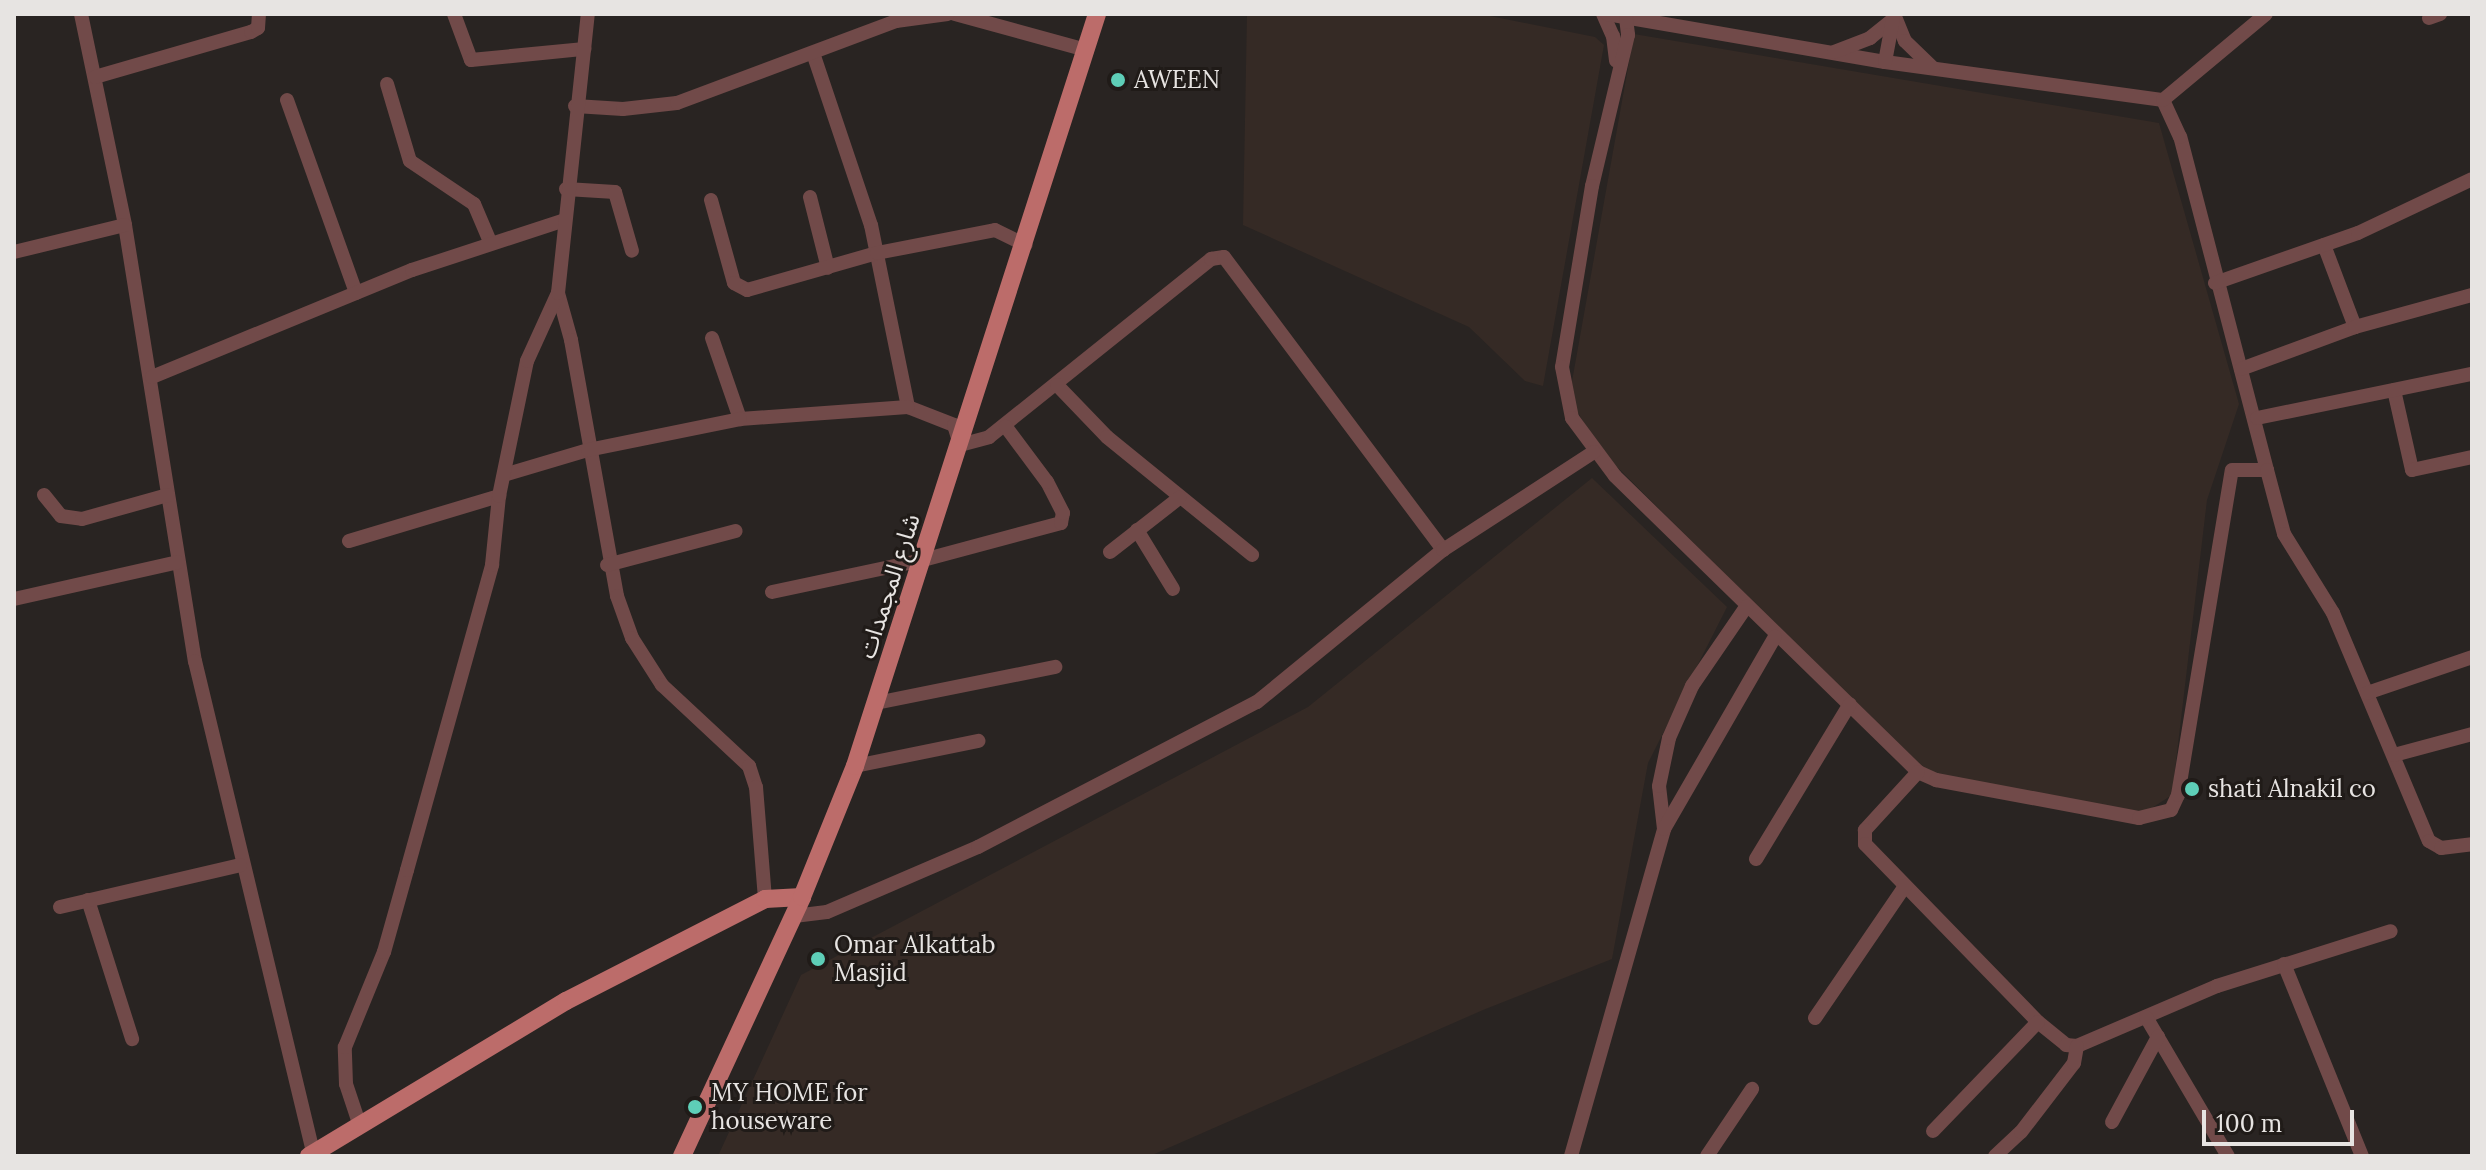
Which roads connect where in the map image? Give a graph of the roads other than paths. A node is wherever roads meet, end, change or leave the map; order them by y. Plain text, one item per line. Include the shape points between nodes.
1 (81, 14) edge
2 (259, 14) edge
3 (454, 14) edge
4 (588, 14) edge
5 (874, 14) edge
6 (948, 14) edge
7 (955, 14) edge
8 (1097, 14) edge
9 (1605, 14) edge
10 (2266, 14) edge
11 (1893, 16) edge
12 (1626, 18) junction
13 (876, 29) junction
14 (584, 49) junction
15 (1087, 50) junction
16 (813, 53) junction
17 (1832, 53) junction
18 (1885, 62) junction
19 (1616, 65) junction
20 (1933, 68) junction
21 (95, 77) junction
22 (387, 84) dead end
23 (287, 100) dead end
24 (2163, 100) junction
25 (575, 106) junction
26 (2472, 179) edge
27 (566, 189) junction
28 (810, 197) dead end
29 (711, 200) dead end
30 (562, 221) junction
31 (125, 225) junction
32 (491, 244) junction
33 (1026, 245) junction
34 (2324, 245) junction
35 (632, 251) dead end
36 (14, 252) edge
37 (877, 253) junction
38 (828, 268) junction
39 (2215, 283) junction
40 (356, 293) junction
41 (558, 293) junction
42 (2472, 295) edge
43 (2355, 327) junction
44 (712, 338) dead end
45 (2241, 369) junction
46 (2472, 374) edge
47 (152, 377) junction
48 (1057, 385) junction
49 (2394, 390) junction
50 (908, 407) junction
51 (2257, 418) junction
52 (740, 419) junction
53 (1006, 427) junction
54 (960, 445) junction
55 (588, 450) junction
56 (1594, 452) junction
57 (2472, 457) edge
58 (2267, 470) junction
59 (504, 475) junction
60 (44, 495) dead end
61 (168, 495) junction
62 (499, 496) junction
63 (1179, 498) junction
64 (1137, 530) junction
65 (736, 531) dead end
66 (349, 541) dead end
67 (1443, 550) junction
68 (1110, 552) dead end
69 (1252, 555) dead end
70 (923, 560) junction
71 (178, 562) junction
72 (607, 565) junction
73 (1173, 589) dead end
74 (772, 592) dead end
75 (14, 599) edge
76 (1746, 607) junction
77 (1775, 637) junction
78 (2472, 657) edge
79 (1055, 667) dead end
80 (2367, 693) junction
81 (876, 703) junction
82 (1850, 704) junction
83 (2472, 734) edge
84 (978, 741) dead end
85 (2394, 755) junction
86 (855, 766) junction
87 (1918, 772) junction
88 (1664, 829) junction
89 (2472, 844) edge
90 (1756, 859) dead end
91 (240, 865) junction
92 (1905, 886) junction
93 (802, 897) junction
94 (765, 899) junction
95 (88, 900) junction
96 (60, 907) dead end
97 (794, 916) junction
98 (2391, 931) dead end
99 (2284, 964) junction
100 (2146, 1017) junction
101 (1815, 1018) dead end
102 (2038, 1022) junction
103 (2158, 1037) junction
104 (132, 1039) dead end
105 (2077, 1046) junction
106 (1752, 1089) dead end
107 (2112, 1122) dead end
108 (359, 1123) junction
109 (1933, 1131) dead end
110 (312, 1155) edge
111 (682, 1156) edge
112 (1571, 1156) edge
113 (1707, 1156) edge
114 (1995, 1156) edge
115 (2228, 1156) edge
116 (2362, 1156) edge

1 - 21 street
2 - 21 street via 258,28 251,32
3 - 14 street via 471,60
4 - 14 street
5 - 13 street
6 - 13 street via 922,15
7 - 15 street
8 - 15 main road, شارع المجمدات
9 - 12 street
9 - 19 street
10 - 24 street
11 - 17 street via 1870,38
11 - 18 street
11 - 20 street via 1905,41
12 - 17 street
12 - 19 street via 1628,35
13 - 16 street
14 - 25 street
15 - 33 main road, شارع المجمدات
16 - 25 street via 677,103 623,109
16 - 37 street
17 - 18 street
18 - 20 street
19 - 56 street via 1562,367 1572,418
20 - 24 street
21 - 31 street
22 - 32 street via 410,161 474,204
23 - 40 street
24 - 39 street via 2180,137
25 - 27 street
26 - 34 street
27 - 30 street
27 - 35 street via 615,192
28 - 38 street
29 - 38 street via 739,287 747,290
30 - 32 street
30 - 41 street
31 - 36 street
31 - 47 street
32 - 40 street
33 - 37 street via 995,230
33 - 54 main road, شارع المجمدات
34 - 39 street
34 - 43 street
37 - 38 street
37 - 50 street
39 - 45 street
40 - 47 street
41 - 55 street
41 - 59 street via 527,361
42 - 43 street
43 - 45 street
44 - 52 street
45 - 51 street
46 - 49 street
47 - 61 street
48 - 53 street
48 - 63 street via 1107,437
48 - 67 street via 1211,259 1224,257
49 - 51 street
49 - 57 street via 2412,470
50 - 52 street
50 - 54 street via 954,425
51 - 58 street
52 - 55 street
53 - 54 street
53 - 70 street via 1047,482 1063,513 1061,523
54 - 70 main road, شارع المجمدات
55 - 59 street
55 - 72 street
56 - 67 street
56 - 76 street
58 - 80 street via 2284,534 2333,613
58 - 87 street via 2232,470 2171,810 2139,818 1936,780
59 - 62 street
60 - 61 street via 61,516 82,519
61 - 71 street
62 - 66 street
62 - 108 street via 492,565 404,884 384,952 345,1047 346,1084
63 - 64 street
63 - 69 street
64 - 68 street
64 - 73 street
65 - 72 street
67 - 97 street via 1257,702 978,847 827,912
70 - 74 street
70 - 81 main road, شارع المجمدات
71 - 75 street
71 - 91 street
72 - 94 street via 647,663 662,685 749,766 756,787
76 - 77 street
76 - 88 street via 1692,686 1669,738 1659,786
77 - 82 street
77 - 88 street
78 - 80 street
79 - 81 street
80 - 85 street
81 - 86 main road, شارع المجمدات
82 - 87 street
82 - 90 street
83 - 85 street
84 - 86 street
85 - 89 street via 2433,846
86 - 93 main road, شارع المجمدات
87 - 92 street via 1863,837
88 - 112 street
91 - 95 street
91 - 110 street
92 - 101 street
92 - 102 street
93 - 94 main road
93 - 97 main road, شارع المجمدات
94 - 108 main road via 566,1001
95 - 96 street
95 - 104 street
97 - 111 main road, شارع المجمدات
98 - 99 street
99 - 100 street
99 - 116 street
100 - 103 street
100 - 105 street
102 - 105 street via 2066,1045
102 - 109 street
103 - 107 street
103 - 115 street
105 - 114 street via 2074,1063 2021,1132
106 - 113 street
108 - 110 main road

